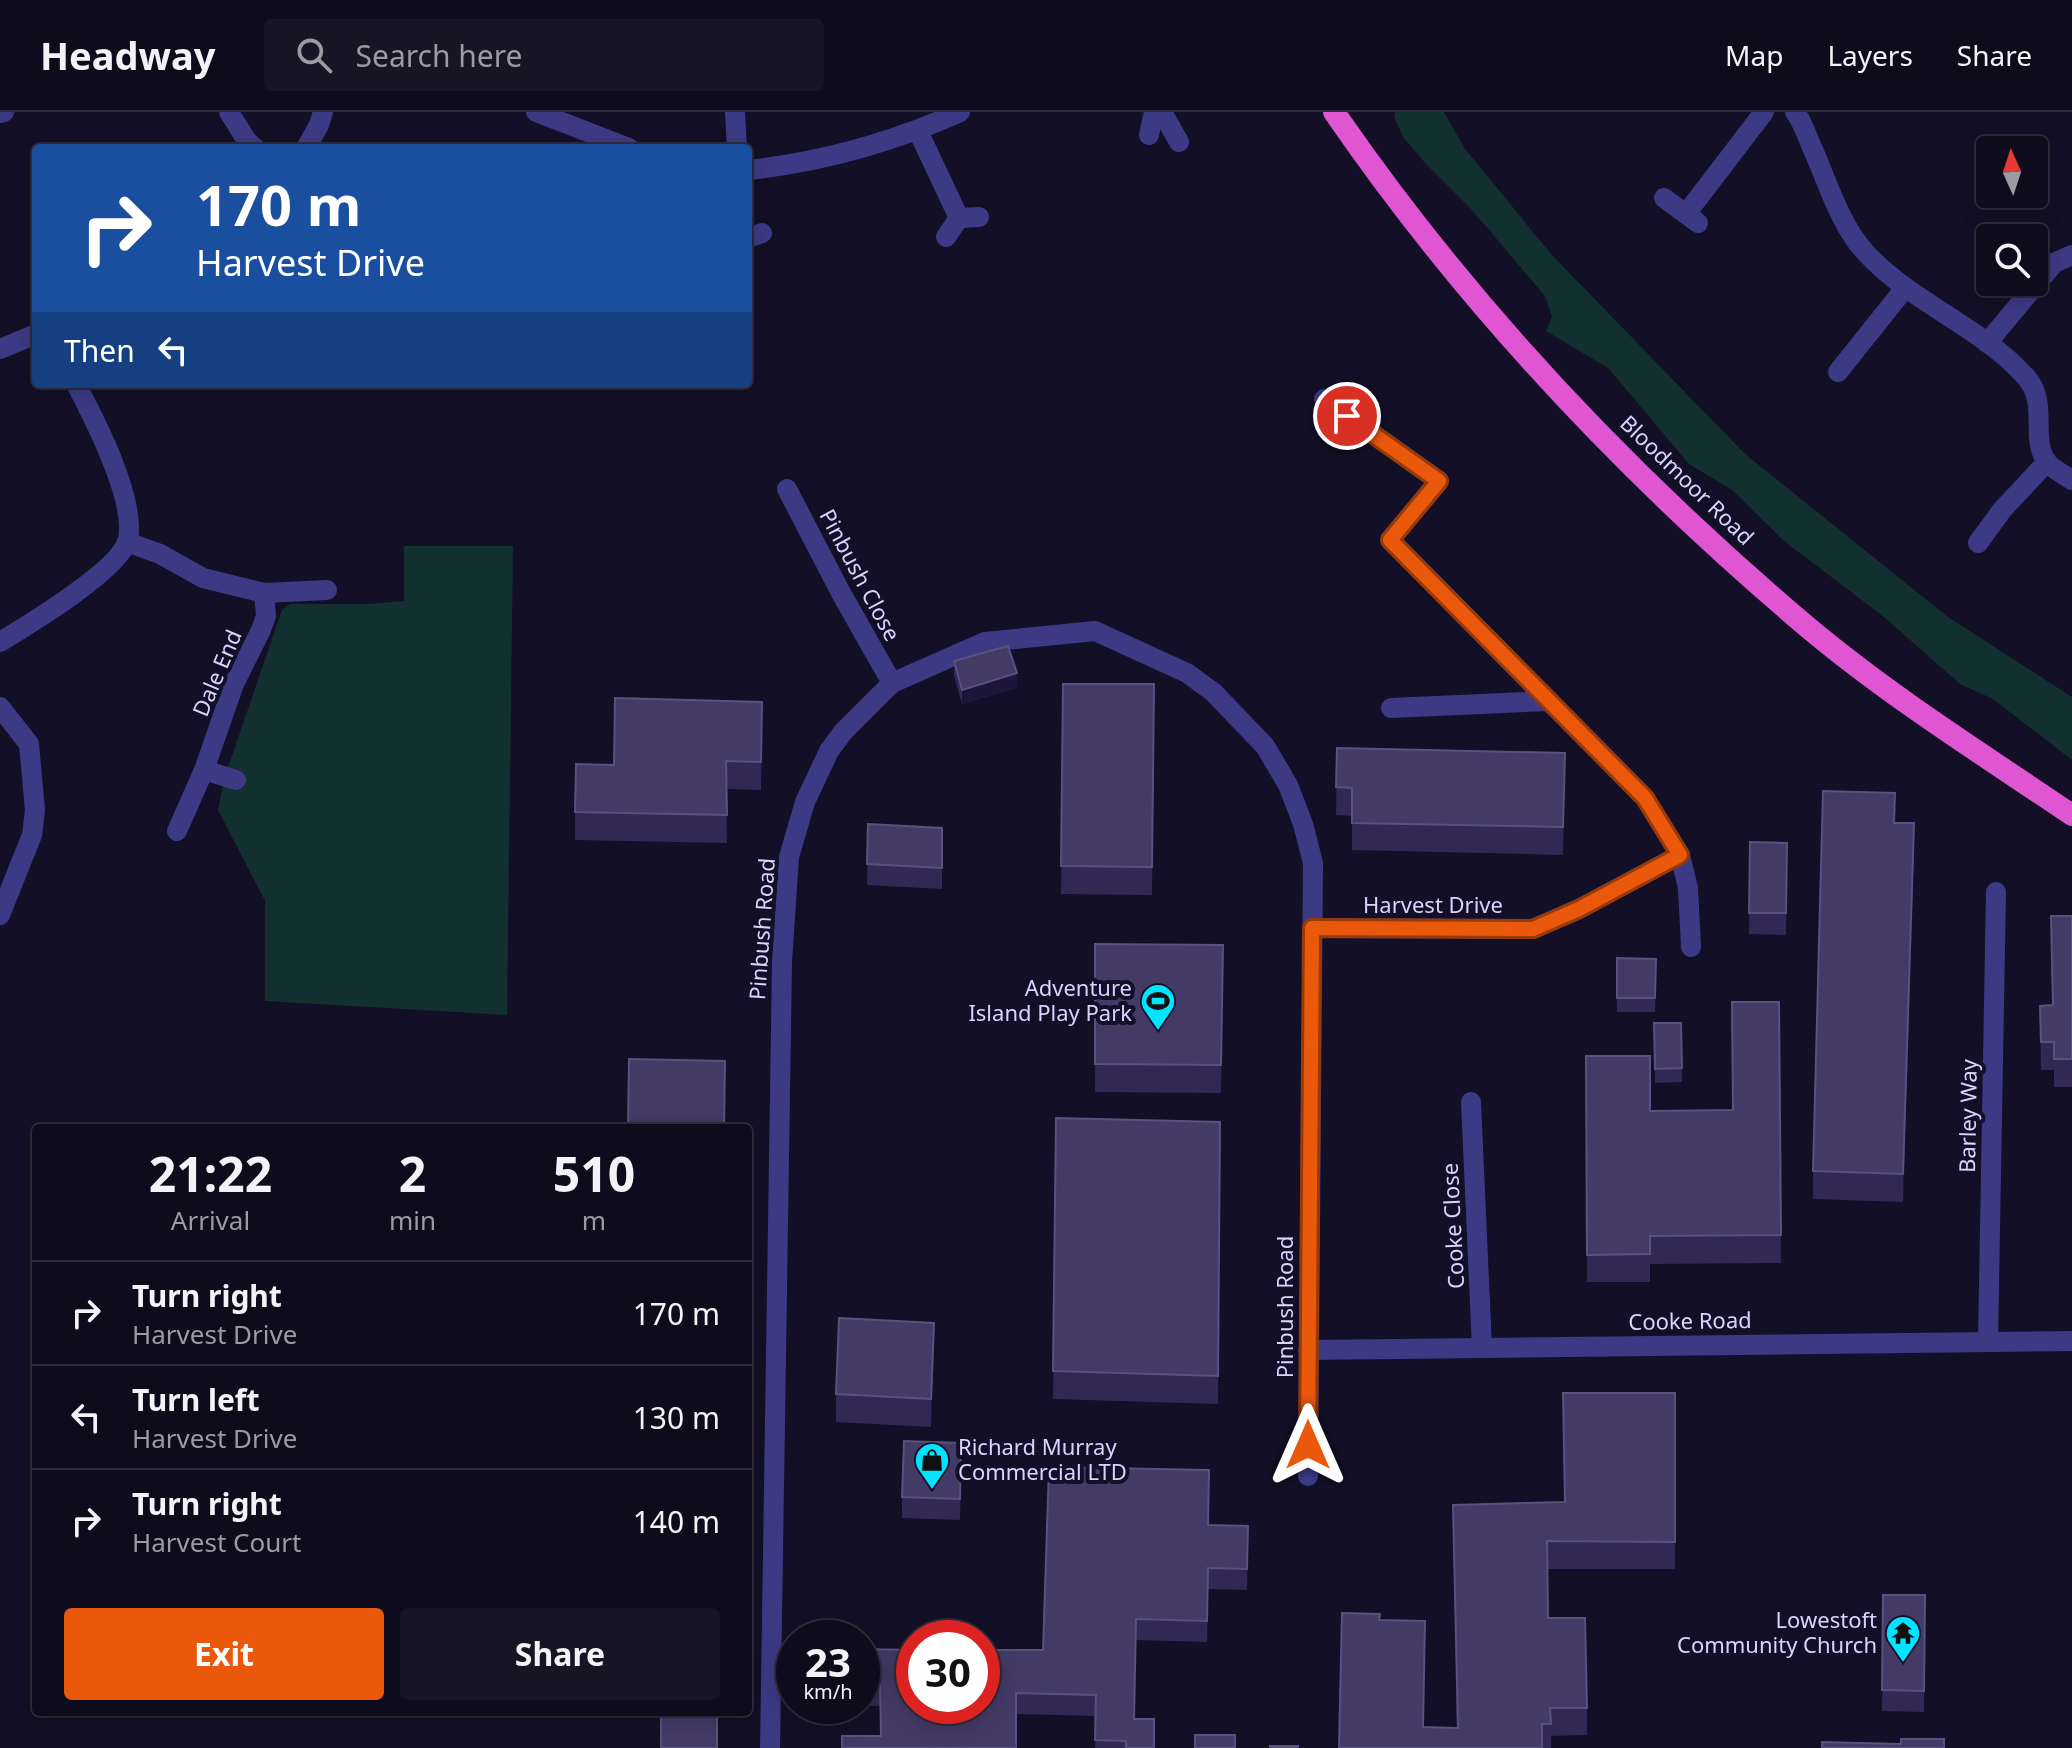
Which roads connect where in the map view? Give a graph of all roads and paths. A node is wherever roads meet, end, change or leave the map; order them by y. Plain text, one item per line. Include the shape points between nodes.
1 (229, 112) edge
2 (323, 112) edge
3 (536, 112) edge
4 (735, 112) edge
5 (960, 112) edge
6 (1154, 112) edge
7 (1162, 112) edge
8 (1334, 112) edge
9 (1764, 112) edge
10 (1795, 112) edge
11 (918, 131) junction
12 (1149, 135) dead end
13 (1179, 142) dead end
14 (250, 144) edge
15 (308, 144) edge
16 (615, 144) edge
17 (737, 144) edge
18 (752, 170) edge
19 (1664, 198) dead end
20 (946, 237) dead end
21 (2072, 255) edge
22 (1905, 288) junction
23 (32, 336) edge
24 (1987, 343) junction
25 (0, 349) edge
26 (1838, 372) dead end
27 (78, 388) edge
28 (1324, 399) dead end
29 (2047, 462) junction
30 (2072, 480) edge
31 (787, 489) dead end
32 (127, 542) junction
33 (1978, 543) dead end
34 (327, 590) dead end
35 (264, 593) junction
36 (0, 642) edge
37 (892, 683) junction
38 (1549, 701) junction
39 (0, 707) edge
40 (1391, 708) dead end
41 (204, 770) junction
42 (236, 780) dead end
43 (2072, 815) edge
44 (177, 831) dead end
45 (1680, 855) junction
46 (1996, 892) dead end
47 (0, 915) edge
48 (1312, 928) junction
49 (1691, 947) dead end
50 (1471, 1102) dead end
51 (1988, 1341) junction
52 (2072, 1341) edge
53 (1482, 1348) junction
54 (1308, 1350) junction
55 (1308, 1476) dead end
56 (770, 1748) edge

1 - 14 street
2 - 15 street
3 - 16 street
4 - 17 street
5 - 11 street
6 - 12 street
7 - 13 street
8 - 43 highway, Bloodmoor Road via 1492,316 1663,497 1806,626 1928,718
9 - 19 street via 1692,218
10 - 22 street via 1847,227 1865,252
11 - 18 street via 789,166
11 - 20 street via 969,217
21 - 24 street via 2054,263
22 - 24 street
22 - 26 street
23 - 25 street
24 - 29 street via 2026,377 2037,395 2039,438
27 - 32 street via 107,446 128,515
28 - 38 street via 1439,481 1390,540
29 - 30 street
29 - 33 street
31 - 37 street, Pinbush Close
32 - 35 street via 203,578
32 - 36 street via 108,567
34 - 35 street
35 - 41 street, Dale End via 266,616 234,684
37 - 48 street, Pinbush Road via 985,642 1095,631 1187,673 1235,712 1265,746 1288,785 1313,863
37 - 56 street, Pinbush Road via 829,751 805,802 789,857 782,962
38 - 40 street
38 - 45 street via 1645,798
39 - 47 street via 29,744 35,810 32,835
41 - 42 street
41 - 44 street, Dale End
45 - 48 street, Harvest Drive via 1533,929
45 - 49 street via 1688,888
46 - 51 street, Barley Way
48 - 54 street, Pinbush Road
50 - 53 street, Cooke Close
51 - 52 street, Cooke Road
51 - 53 street, Cooke Road
53 - 54 street, Cooke Road
54 - 55 street, Pinbush Road

